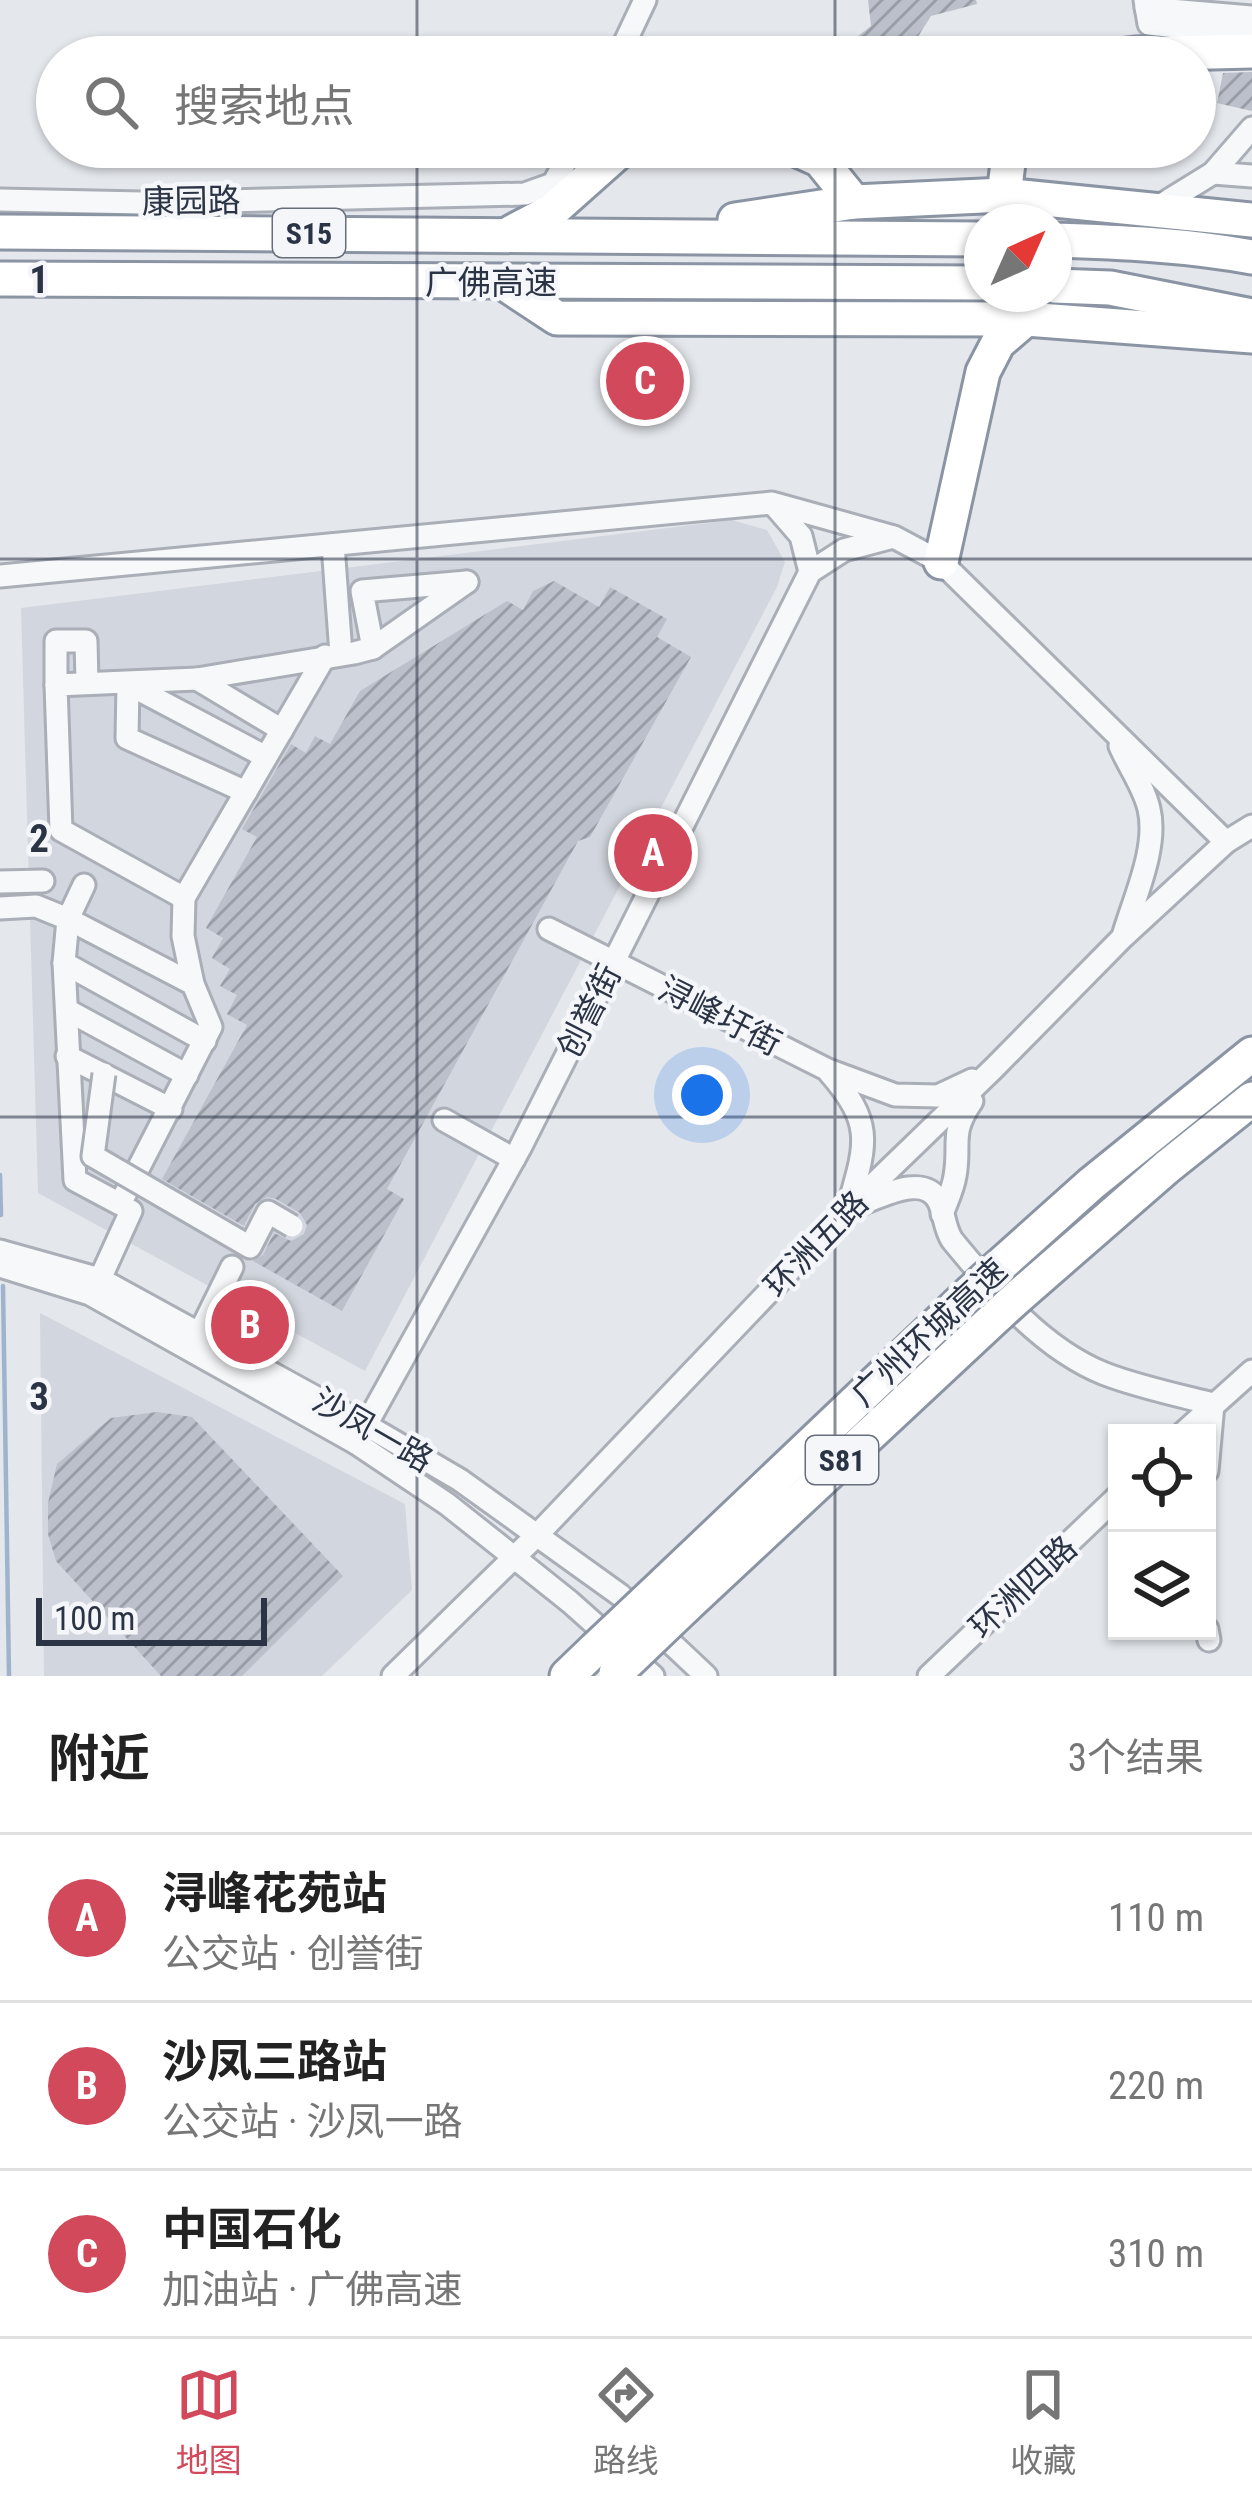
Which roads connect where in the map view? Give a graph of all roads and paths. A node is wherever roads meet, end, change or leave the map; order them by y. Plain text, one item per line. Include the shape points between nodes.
1 (645, 0) edge
2 (1147, 11) edge
3 (1252, 17) edge
4 (1252, 34) edge
5 (628, 36) edge
6 (1252, 51) edge
7 (1216, 52) edge
8 (1252, 128) edge
9 (562, 168) edge
10 (600, 168) edge
11 (826, 168) edge
12 (1007, 168) edge
13 (1213, 173) junction
14 (1252, 176) edge
15 (1004, 195) junction
16 (0, 200) edge
17 (854, 202) junction
18 (1153, 210) junction
19 (1252, 220) edge
20 (0, 232) edge
21 (507, 235) junction
22 (639, 235) junction
23 (964, 239) edge
24 (1072, 240) edge
25 (1252, 257) edge
26 (0, 279) edge
27 (504, 283) junction
28 (964, 283) edge
29 (1072, 287) edge
30 (1252, 316) edge
31 (1026, 319) junction
32 (1252, 336) edge
33 (772, 503) junction
34 (894, 537) junction
35 (333, 544) junction
36 (941, 562) junction
37 (810, 572) junction
38 (0, 576) edge
39 (373, 647) junction
40 (333, 655) junction
41 (197, 680) junction
42 (87, 683) junction
43 (128, 684) junction
44 (56, 686) junction
45 (282, 730) junction
46 (1112, 730) junction
47 (266, 757) junction
48 (246, 792) junction
49 (1252, 826) edge
50 (1226, 842) junction
51 (43, 880) dead end
52 (0, 881) edge
53 (84, 885) dead end
54 (184, 898) junction
55 (0, 908) edge
56 (68, 919) junction
57 (549, 929) dead end
58 (1123, 937) junction
59 (64, 962) junction
60 (613, 962) junction
61 (193, 984) junction
62 (67, 1010) junction
63 (205, 1041) junction
64 (1252, 1053) edge
65 (67, 1056) junction
66 (994, 1068) junction
67 (828, 1070) junction
68 (104, 1074) junction
69 (187, 1075) junction
70 (1252, 1099) edge
71 (170, 1108) junction
72 (444, 1120) dead end
73 (514, 1159) junction
74 (848, 1208) junction
75 (131, 1211) dead end
76 (943, 1214) junction
77 (292, 1226) dead end
78 (0, 1251) edge
79 (0, 1266) edge
80 (232, 1267) dead end
81 (100, 1279) junction
82 (200, 1333) junction
83 (1252, 1370) edge
84 (1213, 1404) junction
85 (1192, 1424) edge
86 (1211, 1424) edge
87 (361, 1434) junction
88 (1108, 1506) edge
89 (538, 1534) junction
90 (515, 1558) junction
91 (675, 1595) junction
92 (608, 1666) edge
93 (393, 1676) edge
94 (567, 1676) edge
95 (653, 1676) edge
96 (706, 1676) edge
97 (929, 1676) edge

1 - 5 street
2 - 3 street
2 - 4 street
6 - 7 highway
8 - 13 street
9 - 16 street, 康园路 via 553,184 525,194
10 - 21 highway via 552,211
11 - 17 highway
12 - 15 highway
13 - 14 street
13 - 18 street
15 - 17 highway
15 - 18 highway
17 - 22 highway
18 - 19 highway
20 - 21 highway, 广佛高速 / S15
21 - 22 highway, 广佛高速 / S15
22 - 23 highway, 广佛高速 / S15
24 - 25 highway
26 - 27 highway, 广佛高速 / S15
27 - 28 highway, 广佛高速 / S15
27 - 31 highway via 557,318
29 - 30 highway
31 - 32 highway
31 - 36 highway via 998,343 983,372
33 - 34 street
33 - 35 street
33 - 37 street via 801,536
34 - 36 street
34 - 37 street via 844,550
35 - 38 street
35 - 40 street
36 - 46 street
37 - 60 street, 创誉街
39 - 39 street via 362,590 467,582 392,634
39 - 40 street
40 - 41 street
40 - 45 street
41 - 43 street
41 - 45 street
42 - 43 street
42 - 44 street
42 - 44 street via 86,641 56,641
43 - 47 street
43 - 48 street via 128,738
44 - 54 street via 61,830
45 - 47 street
46 - 50 street
46 - 58 street via 1150,813
47 - 48 street
48 - 54 street
49 - 50 street, 环洲五路
50 - 58 street, 环洲五路
51 - 52 street
53 - 56 street
54 - 61 street
55 - 56 street via 36,906
56 - 59 street
56 - 61 street
57 - 60 street, 浔峰圩街
58 - 66 street, 环洲五路
59 - 62 street
59 - 63 street
60 - 67 street, 浔峰圩街
60 - 73 street, 创誉街
61 - 63 street via 211,1027
62 - 65 street
62 - 69 street
63 - 69 street
64 - 91 highway, 广州环城高速 / S81, bridge via 970,1293
65 - 68 street
65 - 71 street via 75,1180 120,1204
66 - 67 street, 浔峰圩街 via 938,1096 895,1095
66 - 74 street, 环洲五路
66 - 76 street via 960,1119 957,1170
67 - 74 street via 851,1098 865,1139
68 - 71 street
68 - 77 street, bridge via 93,1156 250,1247 268,1212
69 - 71 street
70 - 91 highway, 广州环城高速 / S81
72 - 73 street
73 - 87 street, 创誉街
74 - 76 street via 917,1187 932,1192
74 - 89 street, 环洲五路
75 - 81 street
76 - 84 street via 974,1266 1031,1327 1075,1359
78 - 81 street, 沙凤一路
79 - 87 street, 沙凤一路 via 90,1294
80 - 82 street
81 - 82 street, 沙凤一路
82 - 87 street, 沙凤一路
83 - 84 street
84 - 85 street
84 - 86 street
87 - 89 street, 沙凤一路 via 460,1480
87 - 90 street, 沙凤一路
88 - 97 street, 环洲四路
89 - 90 street, 环洲五路
89 - 96 street, 沙凤一路 via 620,1595
90 - 93 street, 环洲五路
90 - 95 street, 沙凤一路
91 - 92 highway, 广州环城高速 / S81, bridge
92 - 94 highway, 广州环城高速 / S81

